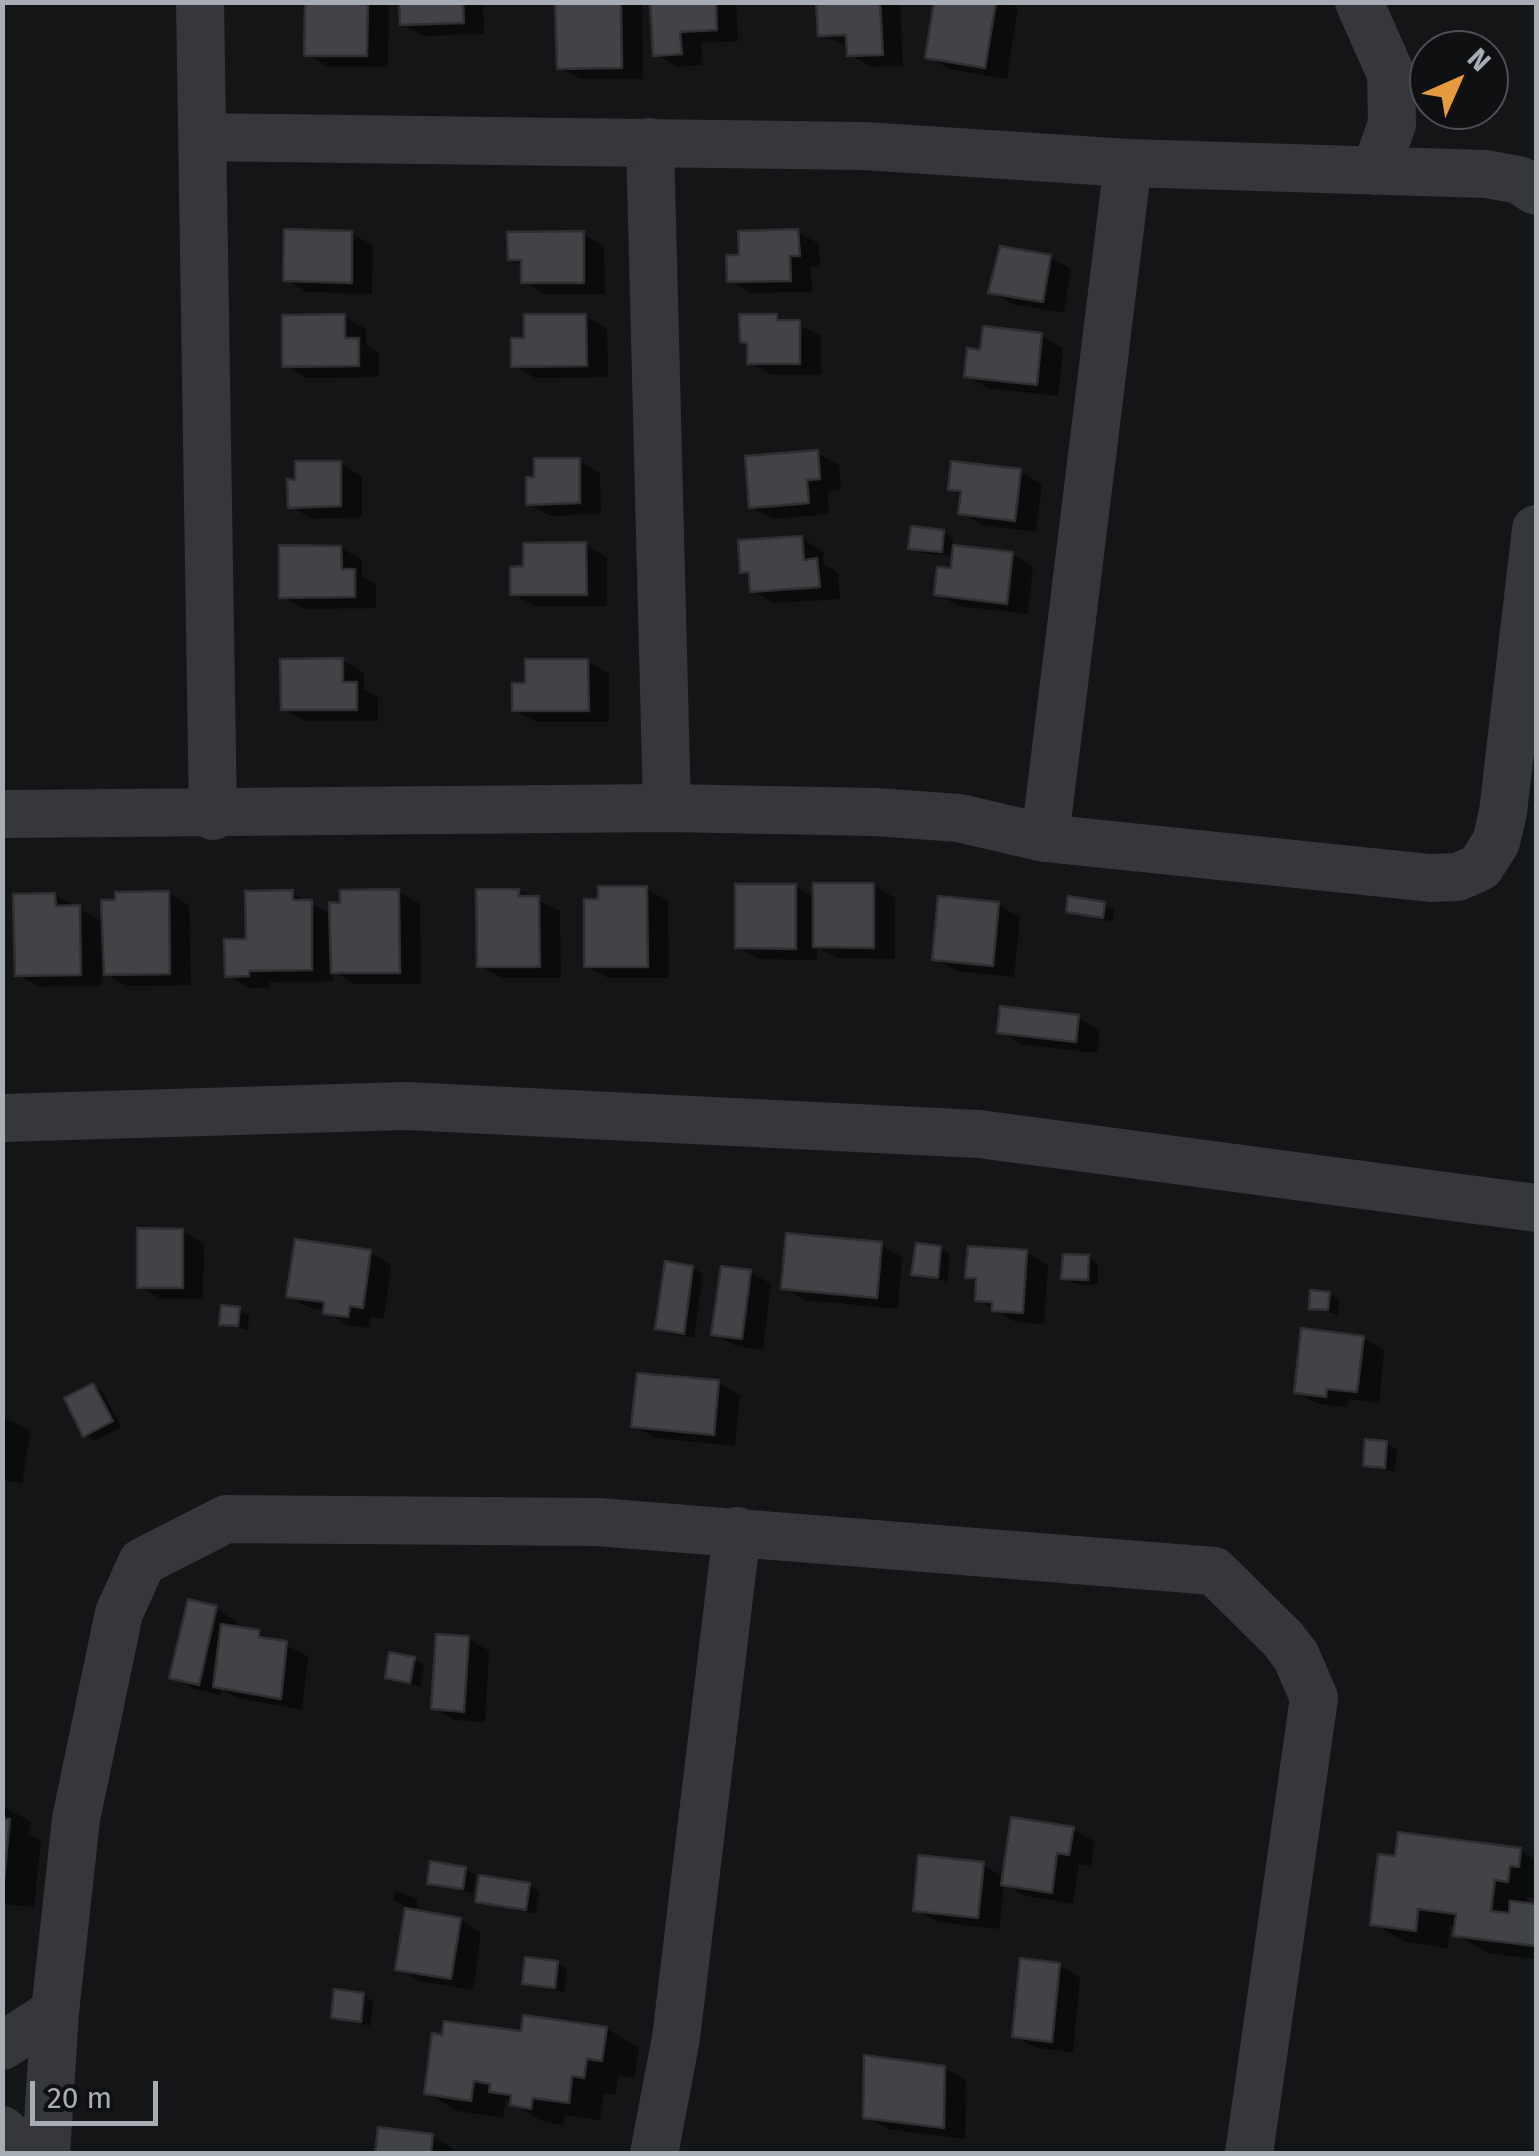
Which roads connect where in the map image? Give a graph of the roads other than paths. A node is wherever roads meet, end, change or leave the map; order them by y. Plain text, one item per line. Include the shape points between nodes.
1 (200, 2) edge
2 (1359, 2) edge
3 (202, 137) junction
4 (650, 142) junction
5 (1128, 163) junction
6 (1375, 171) junction
7 (1536, 191) edge
8 (1536, 529) edge
9 (667, 808) junction
10 (2, 814) edge
11 (213, 816) junction
12 (1045, 838) junction
13 (2, 1118) edge
14 (1536, 1208) edge
15 (737, 1531) junction
16 (55, 2012) junction
17 (2, 2046) edge
18 (2, 2130) edge
19 (28, 2154) edge
20 (46, 2154) edge
21 (654, 2154) edge
22 (1249, 2154) edge

1 - 3 street
2 - 6 street via 1390,74 1392,124
3 - 4 street
3 - 11 street
4 - 5 street via 864,146
4 - 9 street
5 - 6 street
5 - 12 street
6 - 7 street via 1486,174
8 - 12 street via 1503,812 1496,842 1480,867 1458,877 1430,878
9 - 11 street
9 - 12 street via 959,818
10 - 11 street
13 - 14 street via 406,1106 979,1134
15 - 16 street via 598,1522 226,1519 142,1562 120,1613 76,1819
15 - 21 street via 676,2038
15 - 22 street via 1214,1571 1282,1638 1314,1698
16 - 17 street
16 - 20 street
18 - 19 street

